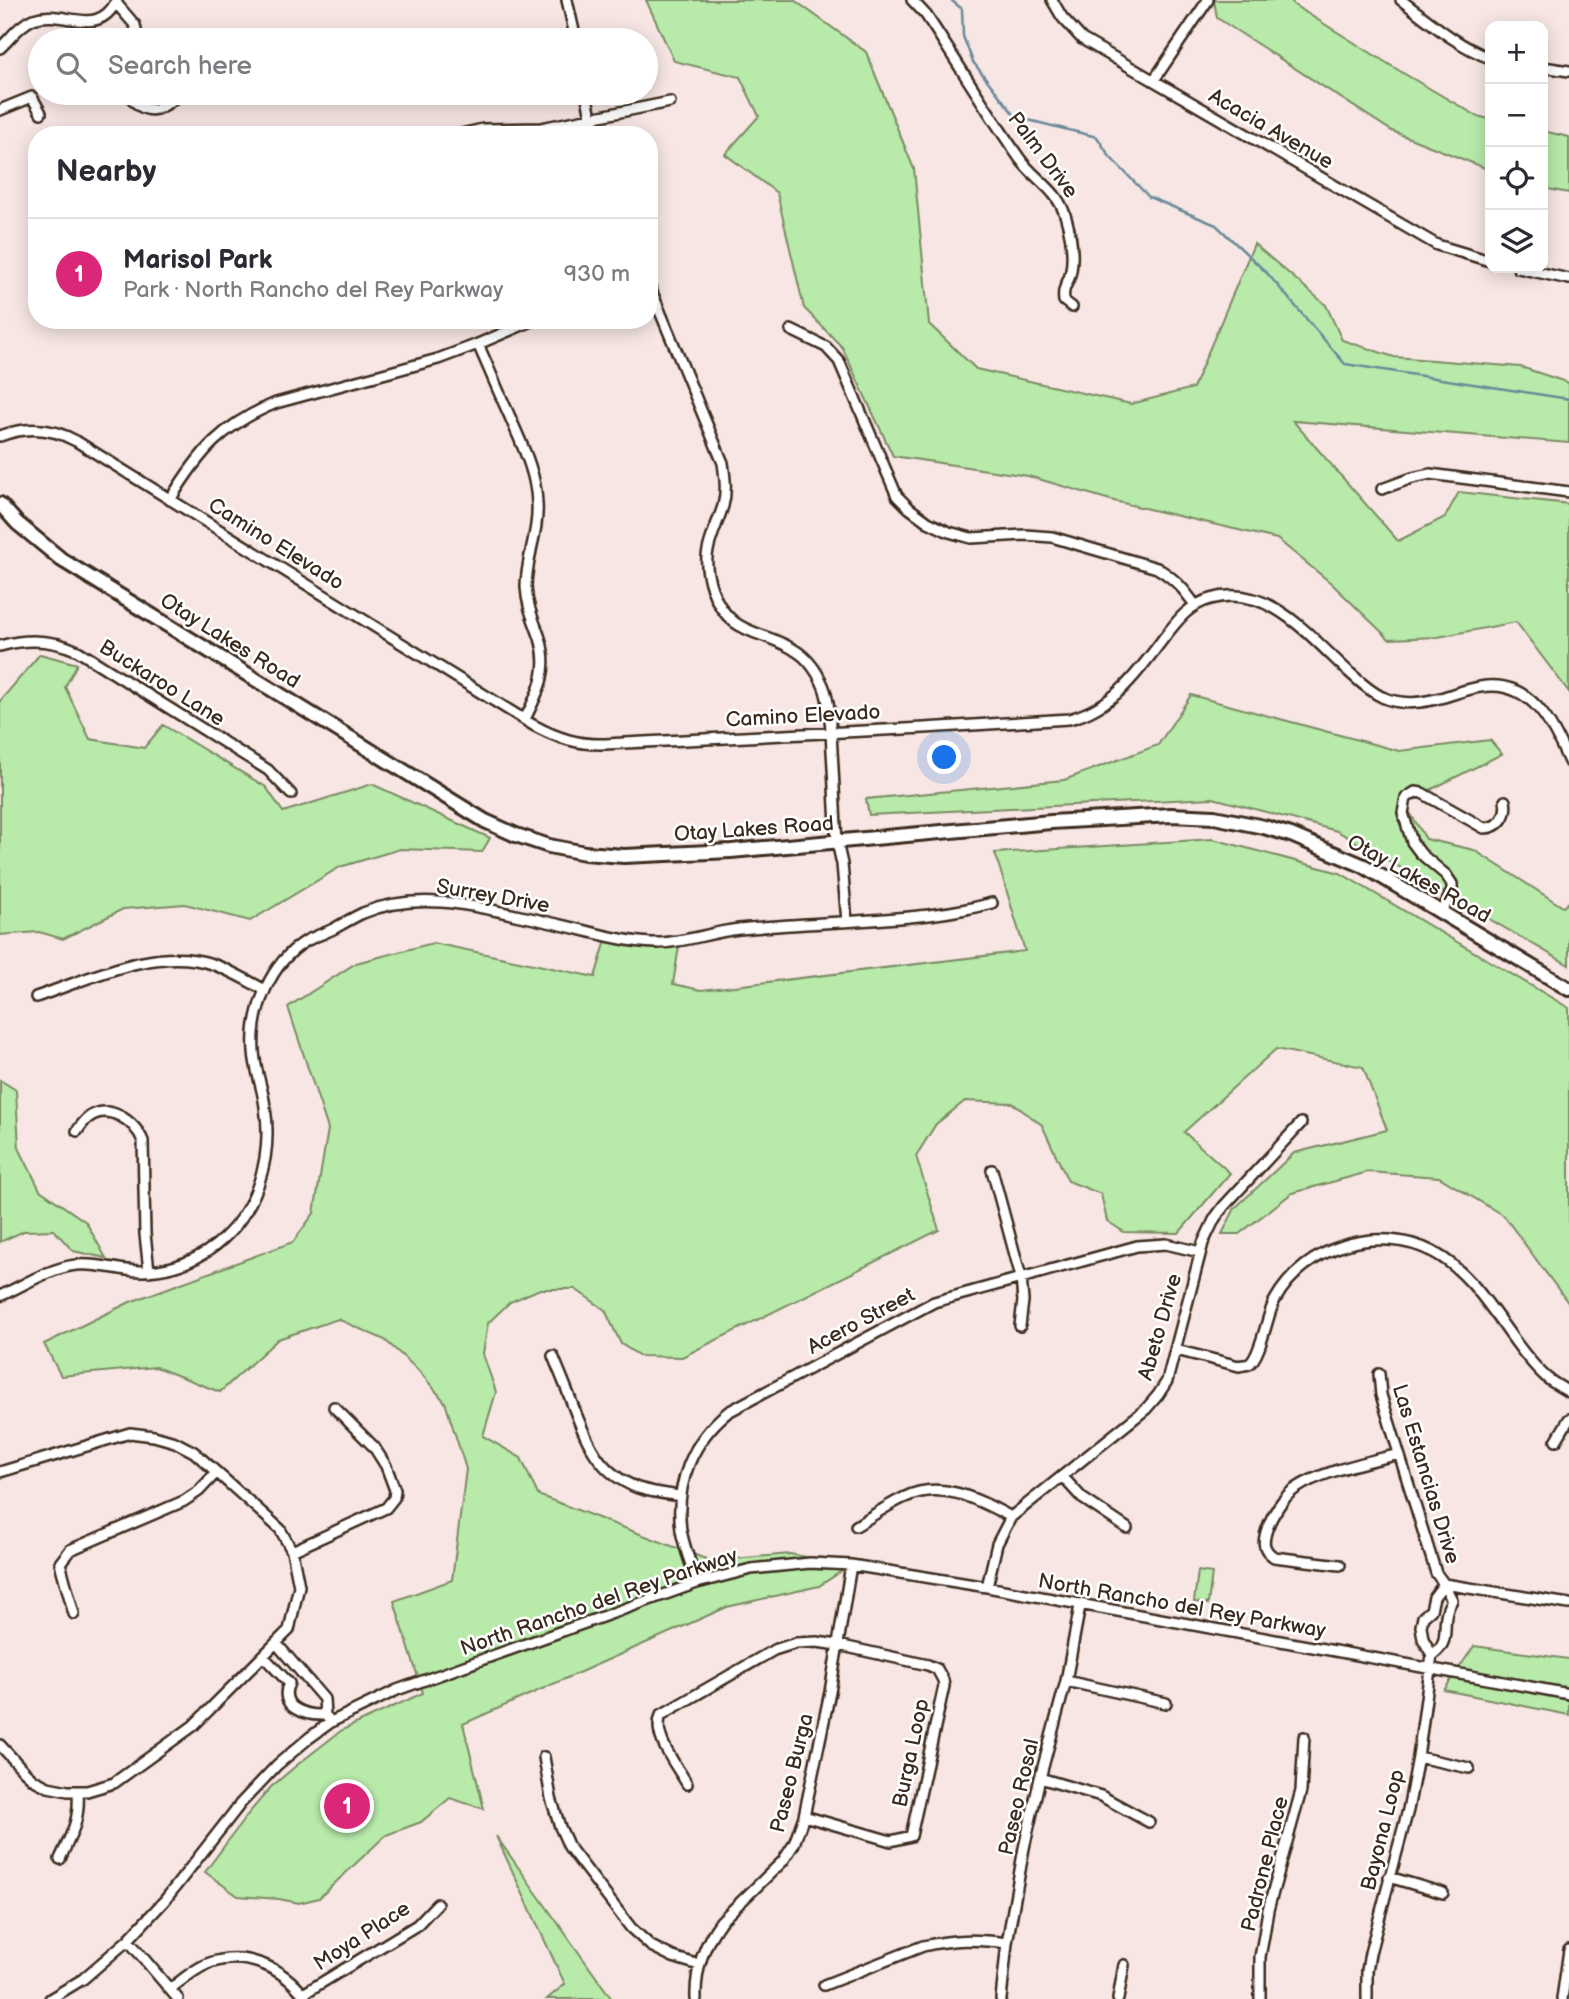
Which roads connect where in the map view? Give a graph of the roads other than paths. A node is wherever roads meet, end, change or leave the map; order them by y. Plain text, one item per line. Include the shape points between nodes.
1 (567, 0) edge
2 (912, 0) edge
3 (1052, 0) edge
4 (1208, 0) edge
5 (1401, 0) edge
6 (117, 1) edge
7 (136, 28) edge
8 (573, 28) edge
9 (0, 48) edge
10 (1485, 56) edge
11 (1548, 68) edge
12 (1569, 71) edge
13 (1154, 80) junction
14 (28, 99) edge
15 (670, 102) dead end
16 (36, 105) edge
17 (137, 105) edge
18 (167, 105) edge
19 (589, 105) edge
20 (656, 105) edge
21 (658, 105) edge
22 (0, 110) edge
23 (41, 113) dead end
24 (592, 119) junction
25 (552, 126) edge
26 (593, 126) edge
27 (1485, 259) edge
28 (1541, 273) edge
29 (1569, 279) edge
30 (658, 307) edge
31 (1072, 307) dead end
32 (513, 329) edge
33 (791, 330) dead end
34 (478, 344) junction
35 (0, 436) edge
36 (1382, 489) dead end
37 (1569, 492) edge
38 (170, 499) junction
39 (0, 504) edge
40 (1195, 605) junction
41 (0, 646) edge
42 (525, 719) junction
43 (831, 732) junction
44 (1569, 762) edge
45 (290, 794) dead end
46 (1505, 801) dead end
47 (837, 842) junction
48 (992, 903) dead end
49 (1442, 912) junction
50 (848, 922) junction
51 (1569, 989) edge
52 (265, 990) junction
53 (36, 997) dead end
54 (1301, 1123) dead end
55 (77, 1131) dead end
56 (992, 1170) dead end
57 (1200, 1252) junction
58 (149, 1271) junction
59 (1021, 1277) junction
60 (0, 1296) edge
61 (1020, 1326) dead end
62 (1176, 1350) junction
63 (553, 1356) dead end
64 (1379, 1374) dead end
65 (1569, 1392) edge
66 (334, 1407) dead end
67 (1569, 1419) edge
68 (1556, 1441) dead end
69 (1399, 1454) junction
70 (0, 1472) edge
71 (216, 1473) junction
72 (1062, 1476) junction
73 (680, 1496) junction
74 (1011, 1517) junction
75 (856, 1526) dead end
76 (1127, 1528) dead end
77 (292, 1551) junction
78 (850, 1565) junction
79 (1340, 1565) dead end
80 (697, 1583) junction
81 (1444, 1584) junction
82 (987, 1587) junction
83 (1569, 1604) edge
84 (1080, 1606) junction
85 (1431, 1610) junction
86 (1446, 1613) junction
87 (74, 1614) dead end
88 (276, 1643) junction
89 (838, 1645) junction
90 (1432, 1655) junction
91 (263, 1656) junction
92 (1430, 1668) junction
93 (302, 1672) junction
94 (1066, 1681) junction
95 (289, 1683) junction
96 (1569, 1694) edge
97 (1166, 1703) dead end
98 (328, 1719) junction
99 (1304, 1737) dead end
100 (0, 1745) edge
101 (544, 1757) dead end
102 (1418, 1757) junction
103 (1469, 1768) dead end
104 (1040, 1778) junction
105 (687, 1784) dead end
106 (78, 1791) junction
107 (804, 1816) junction
108 (1149, 1822) dead end
109 (60, 1859) dead end
110 (1389, 1877) junction
111 (1443, 1893) dead end
112 (438, 1903) dead end
113 (128, 1940) junction
114 (1007, 1943) junction
115 (1569, 1956) edge
116 (699, 1965) junction
117 (1124, 1965) dead end
118 (824, 1985) dead end
119 (170, 1989) junction
120 (304, 1997) edge
121 (50, 1999) edge
122 (178, 1999) edge
123 (696, 1999) edge
124 (1001, 1999) edge
125 (1118, 1999) edge
126 (1260, 1999) edge
127 (1367, 1999) edge
128 (1562, 1999) edge

1 - 8 street
2 - 31 street, Palm Drive via 1023,163 1061,205 1073,249 1064,301
3 - 13 street, Acacia Avenue via 1082,39
4 - 13 street
5 - 10 street via 1456,41
6 - 7 street
6 - 9 street via 93,21 56,16 32,20
11 - 12 street
13 - 27 street, Acacia Avenue via 1437,245
14 - 22 street
15 - 21 street
16 - 23 street
17 - 18 street via 148,110
19 - 24 street
20 - 24 street
24 - 25 street
24 - 26 street
28 - 29 street
30 - 43 street via 723,463 723,505 707,556 715,595 731,619 806,660 828,699
32 - 34 street
33 - 40 street via 826,347 839,361 897,496 918,516 961,536 1052,537 1157,568 1183,588
34 - 38 street via 261,410 205,450
34 - 42 street via 536,488 538,523 526,587 544,665 542,685
35 - 38 street, Camino Elevado via 33,429 60,433
36 - 37 street via 1430,474
38 - 42 street, Camino Elevado
39 - 47 main road, Otay Lakes Road via 62,560 485,821 516,835 566,850 624,856
40 - 43 street, Camino Elevado via 1178,619 1115,697 1079,716
40 - 44 street, Camino Elevado via 1231,596 1266,602 1367,688 1398,702 1426,702 1478,687 1512,690 1541,709
41 - 45 street, Buckaroo Lane via 37,640 78,651 268,770
42 - 43 street, Camino Elevado via 558,738 588,744
43 - 47 street
46 - 49 street via 1504,817 1488,829 1422,793 1406,798 1403,813 1412,842 1452,884
47 - 49 main road, Otay Lakes Road via 1051,822 1214,817 1303,840 1364,866
47 - 50 street
48 - 50 street, Surrey Drive via 928,916
49 - 51 main road, Otay Lakes Road
50 - 52 street, Surrey Drive via 736,929 658,943 449,902 402,903 365,912 306,941 282,963
52 - 53 street via 214,964 169,958 144,960
52 - 58 street, Surrey Drive via 254,1038 268,1142 259,1185 239,1221 216,1245 186,1263
54 - 57 street, Abeto Drive via 1224,1206
55 - 58 street via 88,1118 104,1113 124,1118 141,1135
56 - 59 street
57 - 59 street, Acero Street via 1166,1244 1137,1246
57 - 62 street, Abeto Drive
58 - 60 street, Surrey Drive via 76,1265
59 - 61 street
59 - 73 street, Acero Street via 934,1302 727,1412 696,1448
62 - 65 street via 1239,1366 1252,1362 1275,1300 1300,1270 1342,1245 1389,1240 1433,1252 1460,1271 1548,1379
62 - 72 street, Abeto Drive via 1167,1381 1146,1409
63 - 73 street via 599,1461 629,1484
64 - 69 street, Las Estancias Drive
66 - 77 street via 374,1447 386,1466 394,1498 386,1508
67 - 68 street
69 - 79 street via 1301,1485 1270,1522 1264,1543 1274,1557
69 - 81 street, Las Estancias Drive via 1436,1573
70 - 71 street via 130,1433 185,1446
71 - 77 street via 280,1530
71 - 87 street via 184,1501 70,1550 61,1563
72 - 74 street, Abeto Drive
72 - 76 street via 1082,1499
73 - 80 street, Acero Street via 681,1531
74 - 75 street via 969,1496 932,1490 905,1496
74 - 82 street, Abeto Drive via 998,1544
77 - 88 street via 299,1586 289,1630
78 - 80 street, North Rancho del Rey Parkway via 769,1566
78 - 82 street, North Rancho del Rey Parkway
78 - 89 street, Paseo Burga
80 - 98 street, North Rancho del Rey Parkway
81 - 83 street
81 - 85 street, Las Estancias Drive
81 - 86 street, Las Estancias Drive via 1451,1600
82 - 84 street, North Rancho del Rey Parkway
84 - 92 street, North Rancho del Rey Parkway
84 - 94 street, Paseo Rosal
85 - 86 street
85 - 90 street, Las Estancias Drive via 1421,1626
86 - 90 street, Las Estancias Drive via 1444,1640
88 - 91 street
88 - 93 street
89 - 105 street via 789,1644 661,1714 657,1724 662,1741
89 - 107 street, Paseo Burga
89 - 107 street, Burga Loop via 928,1665 937,1669 944,1686 911,1836 891,1841
90 - 92 street, Las Estancias Drive
91 - 95 street
91 - 106 street via 193,1726 114,1783
92 - 96 street, North Rancho del Rey Parkway
92 - 102 street, Bayona Loop
93 - 95 street
93 - 98 street via 324,1699
94 - 97 street
94 - 104 street, Paseo Rosal
95 - 98 street via 286,1695 295,1710
98 - 113 street, North Rancho del Rey Parkway via 241,1803
99 - 126 street, Padrone Place via 1301,1791 1268,1910
100 - 106 street via 34,1780
101 - 116 street via 551,1798 569,1846 631,1928 651,1946
102 - 103 street
102 - 110 street, Bayona Loop
104 - 108 street via 1101,1796
104 - 114 street, Paseo Rosal
106 - 109 street via 75,1827
107 - 116 street, Paseo Burga via 783,1861 721,1921
110 - 111 street
110 - 127 street, Bayona Loop via 1370,1953
112 - 120 street, Moya Place via 417,1925
113 - 119 street
113 - 121 street, North Rancho del Rey Parkway via 83,1979
114 - 118 street via 972,1939 935,1943
114 - 124 street, Paseo Rosal
115 - 128 street
116 - 123 street, Paseo Burga
117 - 125 street
119 - 120 street via 200,1968 237,1959 274,1969
119 - 122 street

